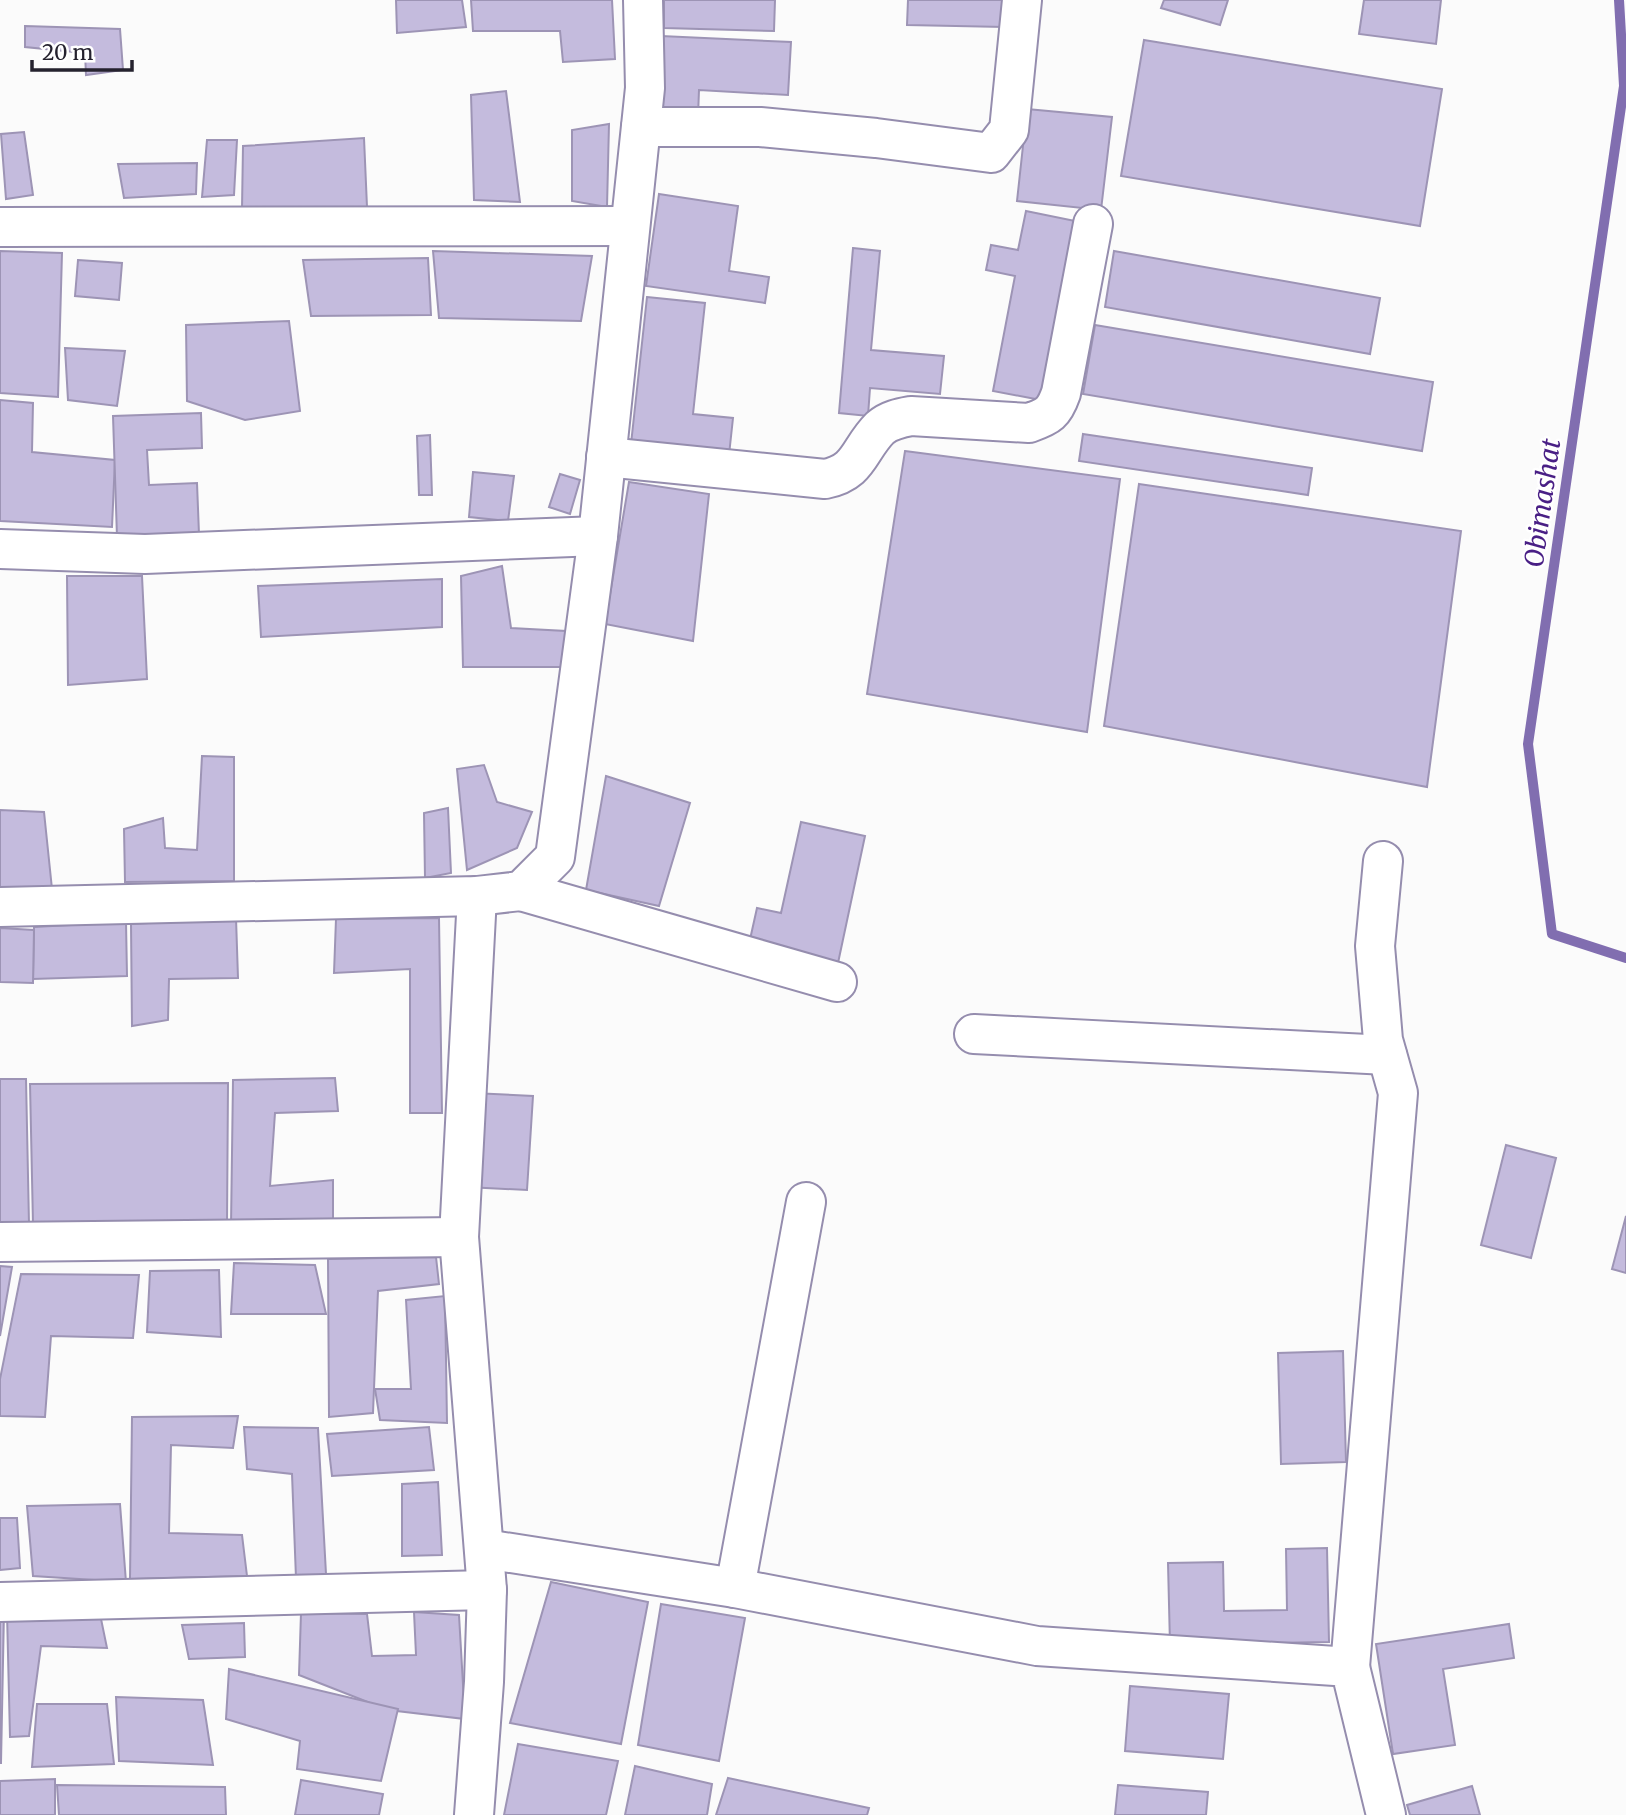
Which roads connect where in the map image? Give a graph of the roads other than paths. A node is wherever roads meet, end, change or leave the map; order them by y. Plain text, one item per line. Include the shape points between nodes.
1 (643, 0) edge
2 (1022, 0) edge
3 (641, 127) junction
4 (1093, 223) dead end
5 (629, 226) junction
6 (0, 227) edge
7 (606, 457) junction
8 (597, 536) junction
9 (0, 549) edge
10 (1383, 861) dead end
11 (521, 891) junction
12 (477, 896) junction
13 (0, 907) edge
14 (837, 982) dead end
15 (974, 1034) dead end
16 (1387, 1055) junction
17 (806, 1202) dead end
18 (459, 1237) junction
19 (0, 1242) edge
20 (485, 1549) junction
21 (735, 1588) junction
22 (487, 1590) junction
23 (0, 1602) edge
24 (1350, 1667) junction
25 (474, 1815) edge
26 (1386, 1815) edge

1 - 3 street
2 - 3 street via 1009,130 991,153 760,127
3 - 5 street
4 - 7 street via 1061,393 1047,417 1029,423 911,416 893,420 880,428 853,467 825,480
5 - 6 street
5 - 7 street
7 - 8 street
8 - 9 street via 145,554
8 - 11 street via 555,857
10 - 16 street via 1376,946
11 - 12 street
11 - 14 street
12 - 13 street
12 - 18 street
15 - 16 street
16 - 24 street via 1398,1093
17 - 21 street
18 - 19 street
18 - 20 street
20 - 21 street
20 - 22 street
21 - 24 street via 1037,1646
22 - 23 street
22 - 25 street
24 - 26 street

